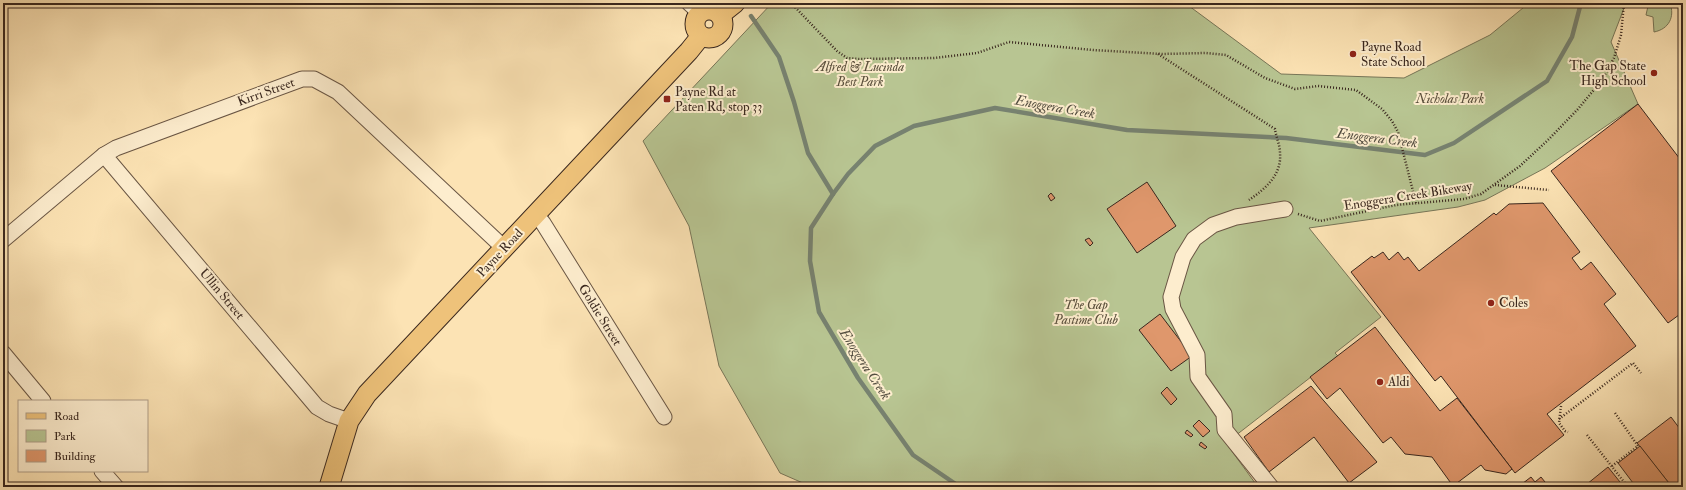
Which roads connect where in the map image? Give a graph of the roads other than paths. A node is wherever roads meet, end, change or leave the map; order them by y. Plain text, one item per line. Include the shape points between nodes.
1 (735, 3) edge
2 (694, 8) edge
3 (720, 14) junction
4 (701, 36) junction
5 (104, 155) junction
6 (1285, 210) road end
7 (536, 214) junction
8 (3, 240) edge
9 (504, 248) junction
10 (3, 353) edge
11 (42, 400) edge
12 (664, 417) dead end
13 (349, 421) junction
14 (103, 472) edge
15 (116, 487) edge
16 (329, 487) edge
17 (1271, 487) edge

1 - 3 main road
2 - 3 main road
2 - 4 main road via 695,25
3 - 4 main road via 723,26 718,35 709,38
4 - 7 main road, Payne Road via 690,51
5 - 8 street, Kirri Street
5 - 9 street, Kirri Street via 116,148 302,79 314,78 338,92
5 - 13 street, Ullin Street via 317,407
6 - 17 street via 1239,216 1213,225 1194,239 1183,257 1171,297 1173,309 1197,355 1198,377 1224,414 1225,430
7 - 9 main road, Payne Road
7 - 12 street, Goldie Street
9 - 13 main road, Payne Road via 367,394
10 - 11 street
13 - 16 main road, Payne Road
14 - 15 street

